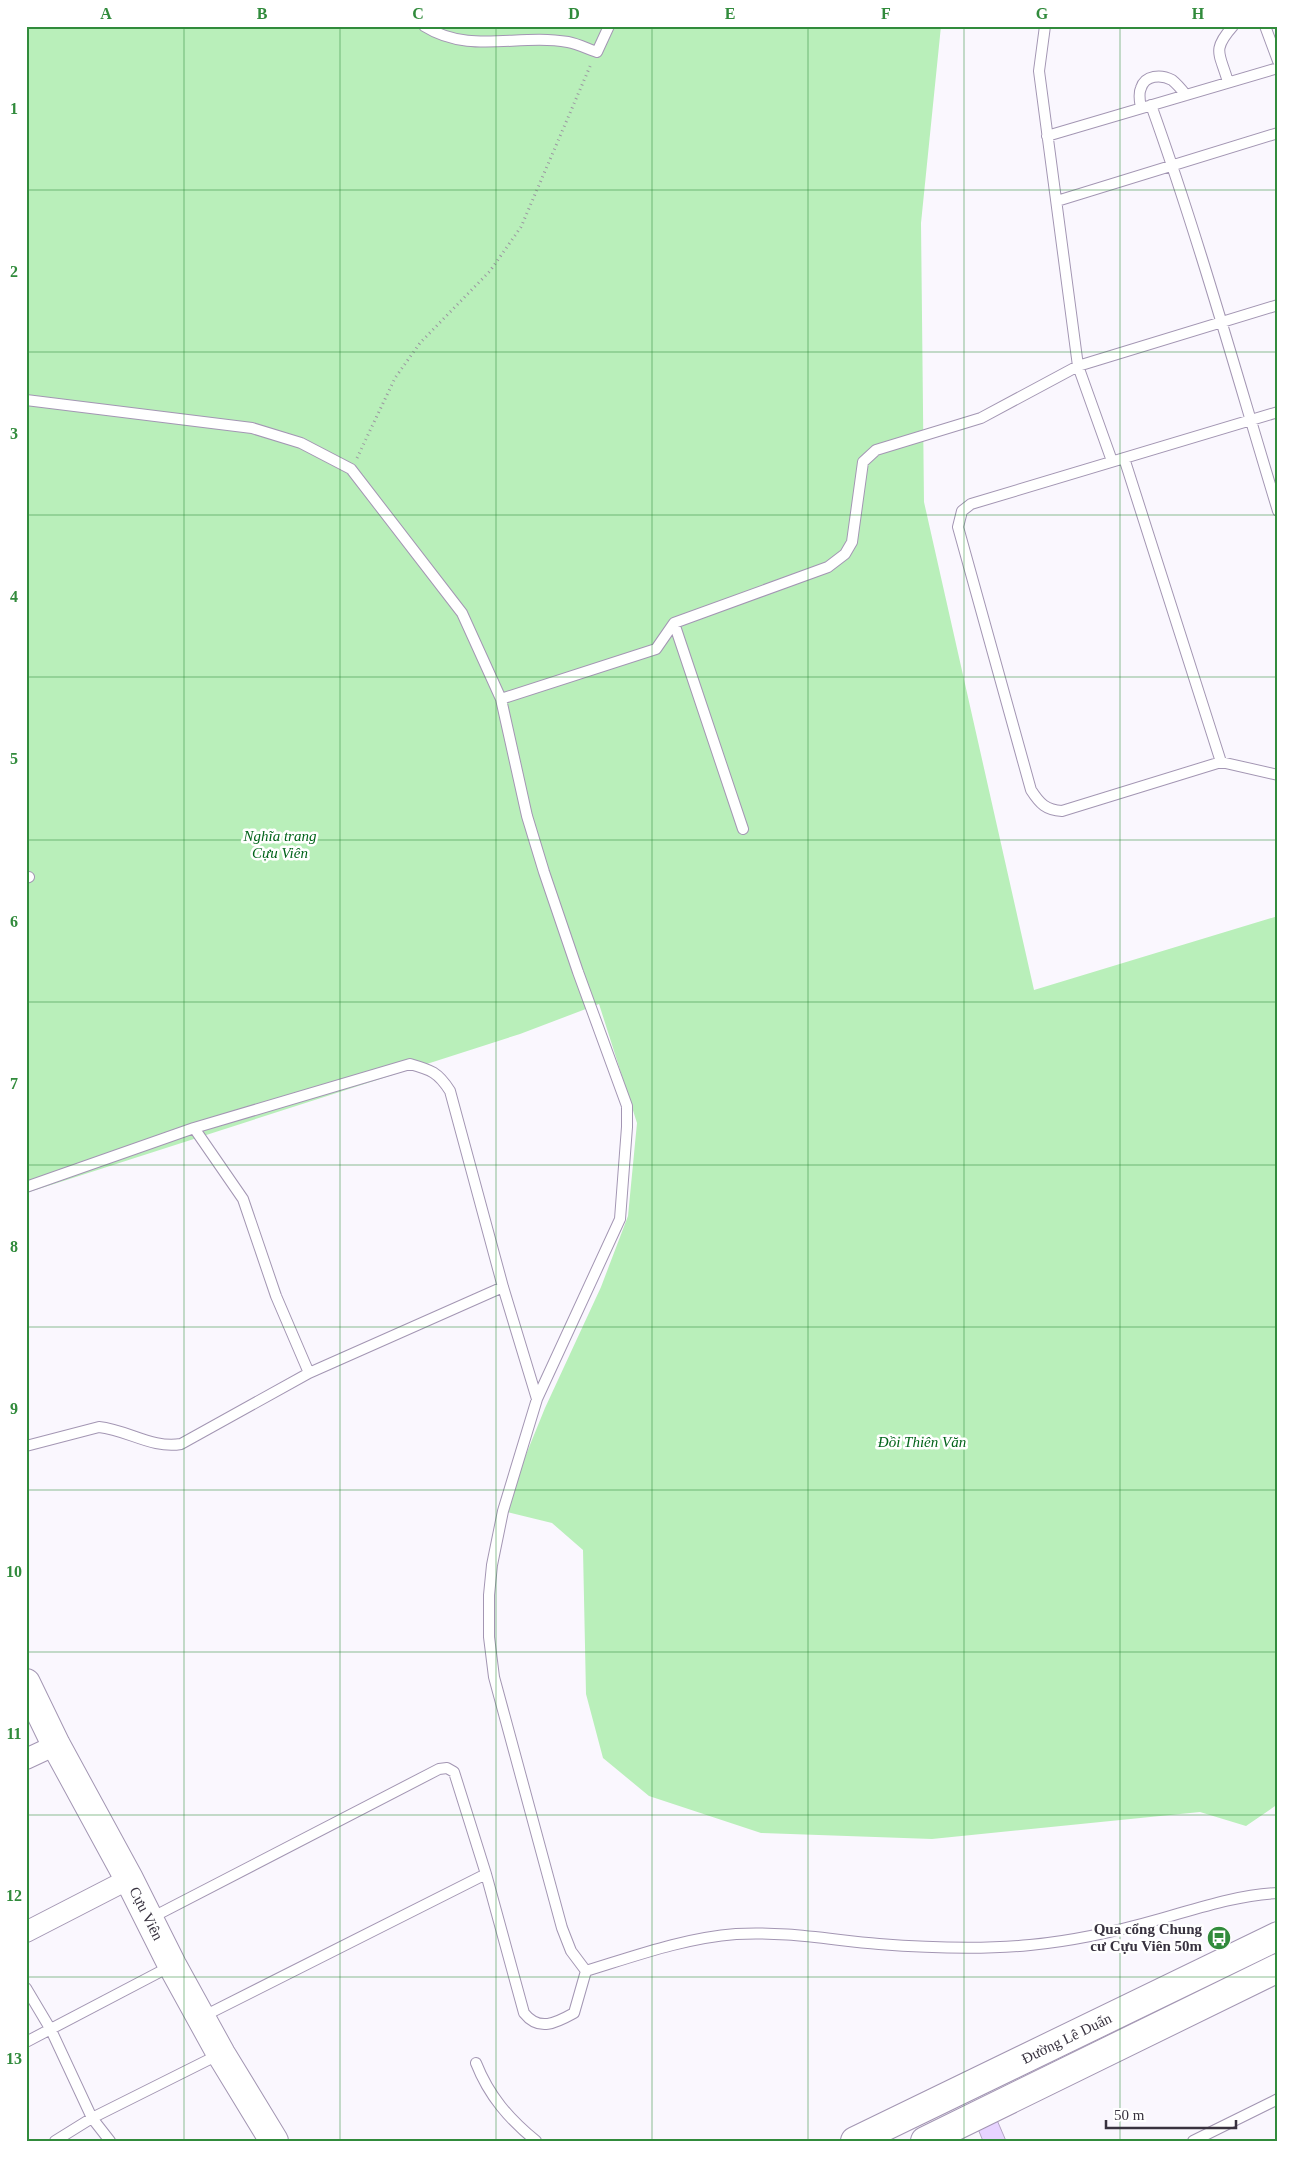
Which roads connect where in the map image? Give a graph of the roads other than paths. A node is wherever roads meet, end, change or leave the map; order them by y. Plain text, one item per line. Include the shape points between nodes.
1 (424, 26) edge
2 (608, 26) edge
3 (1045, 26) edge
4 (1233, 26) edge
5 (1265, 26) edge
6 (1278, 61) edge
7 (1278, 68) edge
8 (1228, 82) junction
9 (1186, 95) junction
10 (1151, 105) junction
11 (1141, 108) junction
12 (1278, 134) edge
13 (1048, 136) junction
14 (1173, 166) junction
15 (1056, 201) junction
16 (1278, 305) edge
17 (1222, 322) junction
18 (1078, 366) junction
19 (26, 400) edge
20 (1278, 412) edge
21 (1250, 420) junction
22 (1124, 458) junction
23 (1112, 461) junction
24 (1278, 511) edge
25 (674, 623) junction
26 (501, 699) junction
27 (1221, 762) junction
28 (1278, 775) edge
29 (743, 828) dead end
30 (194, 1128) junction
31 (26, 1187) edge
32 (503, 1286) junction
33 (309, 1373) junction
34 (536, 1399) junction
35 (26, 1446) edge
36 (26, 1683) edge
37 (56, 1745) junction
38 (26, 1760) edge
39 (486, 1874) junction
40 (129, 1879) junction
41 (1278, 1893) edge
42 (149, 1919) junction
43 (26, 1932) edge
44 (1278, 1936) edge
45 (172, 1965) junction
46 (1278, 1968) edge
47 (586, 1971) junction
48 (26, 1988) edge
49 (202, 2017) junction
50 (51, 2030) junction
51 (26, 2042) edge
52 (220, 2054) junction
53 (476, 2064) dead end
54 (1278, 2099) edge
55 (92, 2118) junction
56 (940, 2125) edge
57 (55, 2141) edge
58 (110, 2141) edge
59 (274, 2141) edge
60 (536, 2141) edge
61 (855, 2141) edge
62 (1193, 2141) edge

1 - 2 lane via 451,39 487,43 520,40 568,42 597,52
3 - 13 lane via 1040,72
4 - 8 lane via 1218,51
5 - 6 lane
7 - 8 lane
8 - 9 lane
9 - 10 lane
9 - 11 lane via 1174,81 1166,77 1152,77 1141,86
10 - 11 lane
10 - 14 lane
11 - 13 lane
12 - 14 lane
13 - 15 lane
14 - 15 lane
14 - 17 lane
15 - 18 lane
16 - 17 lane
17 - 18 lane
17 - 21 lane
18 - 23 lane
18 - 25 lane via 981,418 876,450 863,462 852,542 845,554 828,567
19 - 26 lane via 252,428 301,442 352,469 462,613
20 - 21 lane
21 - 22 lane
21 - 24 lane
22 - 23 lane
22 - 27 lane
23 - 27 lane via 971,504 962,511 958,527 1031,790 1037,800 1050,810 1062,811
25 - 26 lane via 656,649
25 - 29 lane
26 - 34 lane via 527,816 544,872 627,1106 620,1219
27 - 28 lane
30 - 31 lane
30 - 32 lane via 410,1064 433,1070 450,1091
30 - 33 lane via 243,1199 276,1296
32 - 33 lane
32 - 34 lane
33 - 35 lane via 181,1444 158,1444 100,1427
34 - 47 lane via 503,1511 489,1596 490,1637 494,1677 562,1928 571,1951
36 - 37 main road, Cựu Viên
37 - 38 street
37 - 40 main road, Cựu Viên
39 - 42 lane via 454,1772 447,1768 438,1769
39 - 47 lane via 524,2013 530,2020 542,2025 556,2023 574,2013
39 - 49 lane
40 - 42 main road, Cựu Viên
40 - 43 street
41 - 47 lane via 1252,1894 1079,1938 1032,1945 979,1949 737,1934 692,1940
42 - 45 main road, Cựu Viên
44 - 56 main road, Đường Lê Duẩn
45 - 49 main road, Cựu Viên
45 - 50 lane
46 - 56 main road, Đường Lê Duẩn
48 - 50 lane
49 - 52 main road, Cựu Viên
50 - 51 lane
50 - 55 lane
52 - 55 lane
52 - 59 main road, Cựu Viên
53 - 60 lane via 501,2109
54 - 62 lane
55 - 57 lane
55 - 58 lane
56 - 61 main road, Đường Lê Duẩn

